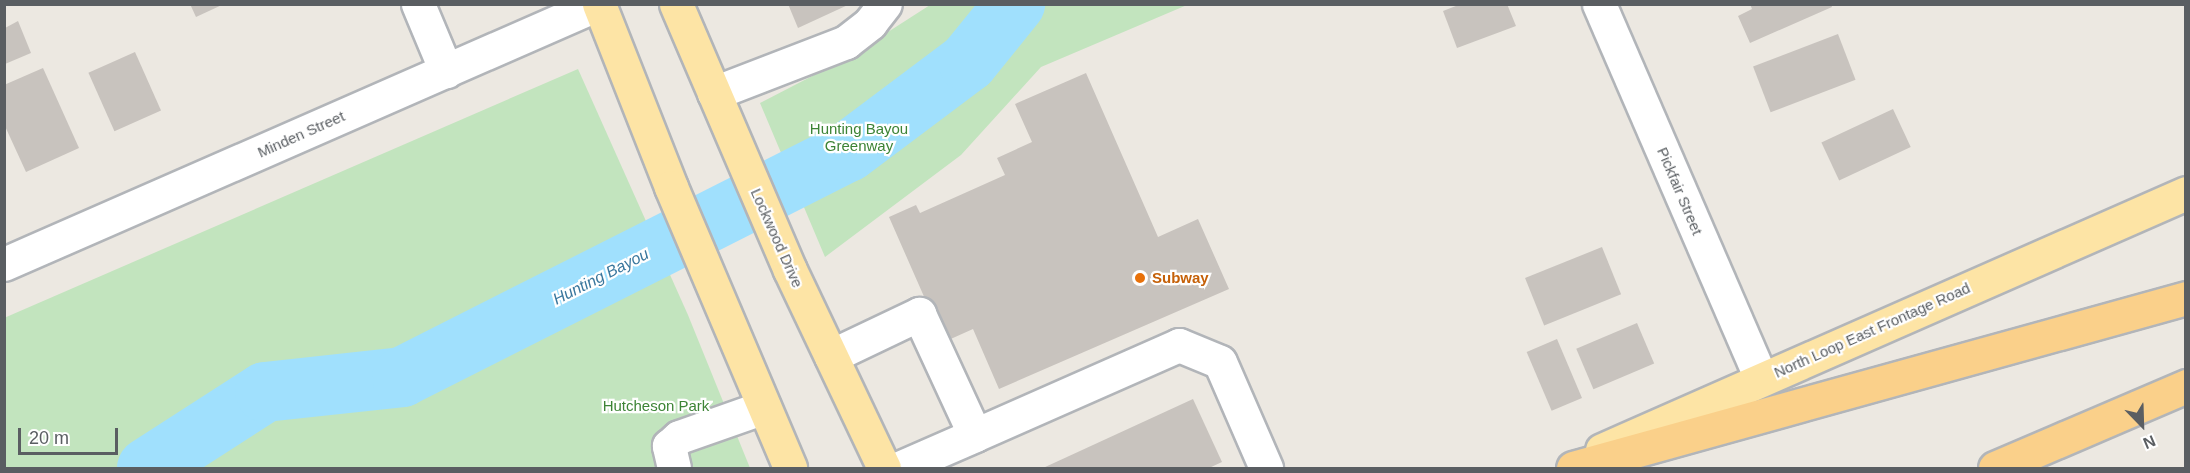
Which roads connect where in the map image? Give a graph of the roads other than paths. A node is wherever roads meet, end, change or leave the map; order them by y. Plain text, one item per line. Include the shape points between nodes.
1 (418, 4) edge
2 (598, 4) edge
3 (676, 4) edge
4 (885, 4) edge
5 (1599, 4) edge
6 (446, 71) junction
7 (714, 93) junction
8 (2186, 193) edge
9 (4, 264) edge
10 (2186, 298) edge
11 (831, 356) junction
12 (1761, 378) junction
13 (2186, 386) edge
14 (764, 407) junction
15 (969, 449) edge
16 (674, 468) edge
17 (790, 468) edge
18 (884, 468) edge
19 (899, 468) edge
20 (1266, 468) edge
21 (1560, 468) edge
22 (1573, 468) edge
23 (1995, 468) edge

1 - 6 street
2 - 6 street, Minden Street
2 - 14 main road
3 - 7 main road, Lockwood Drive
4 - 7 street via 870,23 846,42
5 - 12 street, Pickfair Street
6 - 9 street, Minden Street
7 - 11 main road, Lockwood Drive
8 - 12 main road, North Loop East Frontage Road
10 - 22 highway
11 - 15 street via 919,314
11 - 18 main road, Lockwood Drive
12 - 21 main road, North Loop East Frontage Road
13 - 23 highway
14 - 16 street via 679,437 669,446
14 - 17 main road
15 - 19 street
15 - 20 street via 1179,345 1220,362

